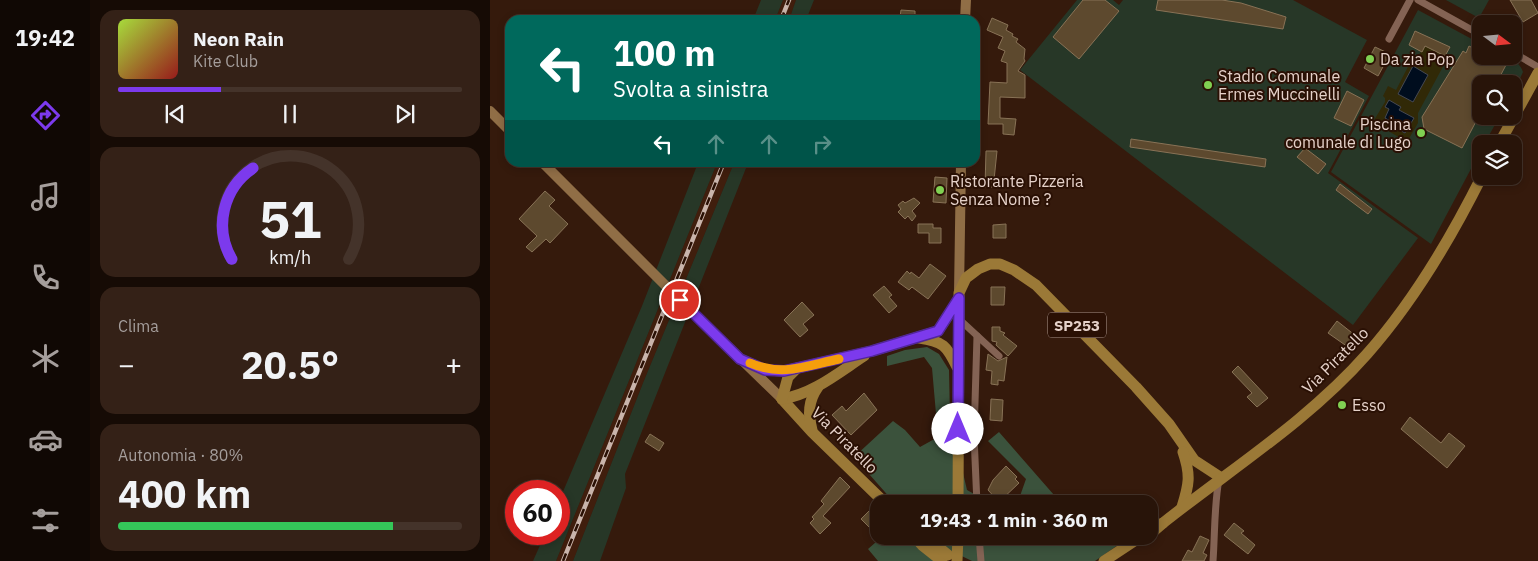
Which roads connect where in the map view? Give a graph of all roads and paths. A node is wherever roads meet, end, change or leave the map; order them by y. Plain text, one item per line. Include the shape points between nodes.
1 (966, 0) edge
2 (1410, 0) edge
3 (1418, 0) edge
4 (965, 15) edge
5 (1472, 30) edge
6 (1389, 39) dead end
7 (1522, 58) edge
8 (1538, 67) edge
9 (1538, 73) edge
10 (490, 111) edge
11 (505, 126) edge
12 (1504, 135) edge
13 (547, 167) edge
14 (961, 167) edge
15 (1477, 185) edge
16 (669, 289) tunnel mouth
17 (959, 296) junction
18 (680, 300) tunnel mouth
19 (958, 318) junction
20 (977, 336) junction
21 (918, 337) junction
22 (872, 351) junction
23 (999, 356) dead end
24 (740, 359) junction
25 (797, 368) junction
26 (958, 369) junction
27 (820, 385) junction
28 (782, 399) junction
29 (812, 432) junction
30 (1180, 441) junction
31 (1220, 477) junction
32 (877, 495) edge
33 (958, 495) edge
34 (977, 495) edge
35 (1182, 508) junction
36 (1158, 526) edge
37 (922, 545) edge
38 (934, 545) edge
39 (954, 545) edge
40 (980, 545) edge
41 (1128, 545) edge
42 (1136, 545) edge
43 (949, 559) edge
44 (981, 561) edge
45 (1104, 561) edge
46 (1118, 561) edge
47 (1213, 561) edge

1 - 4 main road
2 - 6 street
3 - 5 street
7 - 8 street
9 - 12 main road
10 - 11 main road
13 - 16 main road
14 - 17 main road
15 - 31 main road, Via Piratello via 1455,229 1407,306 1366,355 1326,395
17 - 19 main road
17 - 21 main road, SP253 via 938,331
17 - 30 main road, SP253 via 966,278 978,269 1000,264 1014,270 1036,285 1074,322 1169,424
18 - 24 main road
19 - 20 street
19 - 26 main road
20 - 23 street
20 - 34 street via 974,436
21 - 22 main road, SP253
21 - 26 main road via 934,340 948,348
22 - 25 main road, SP253
22 - 27 main road, SP253
24 - 25 main road, SP253 via 765,370
24 - 28 main road
25 - 28 main road via 788,377
26 - 33 main road
27 - 28 main road, SP253 via 796,397
27 - 29 main road via 812,396 808,416
28 - 29 main road, Via Piratello
29 - 32 main road, Via Piratello
30 - 31 main road, SP253 via 1194,460
30 - 35 main road, SP253 via 1189,469 1189,485
31 - 35 main road, Via Piratello
31 - 47 street via 1215,500
35 - 36 main road, Via Piratello
37 - 43 main road
38 - 43 main road
39 - 43 main road
40 - 44 street
41 - 45 main road
42 - 46 main road, Via Piratello

